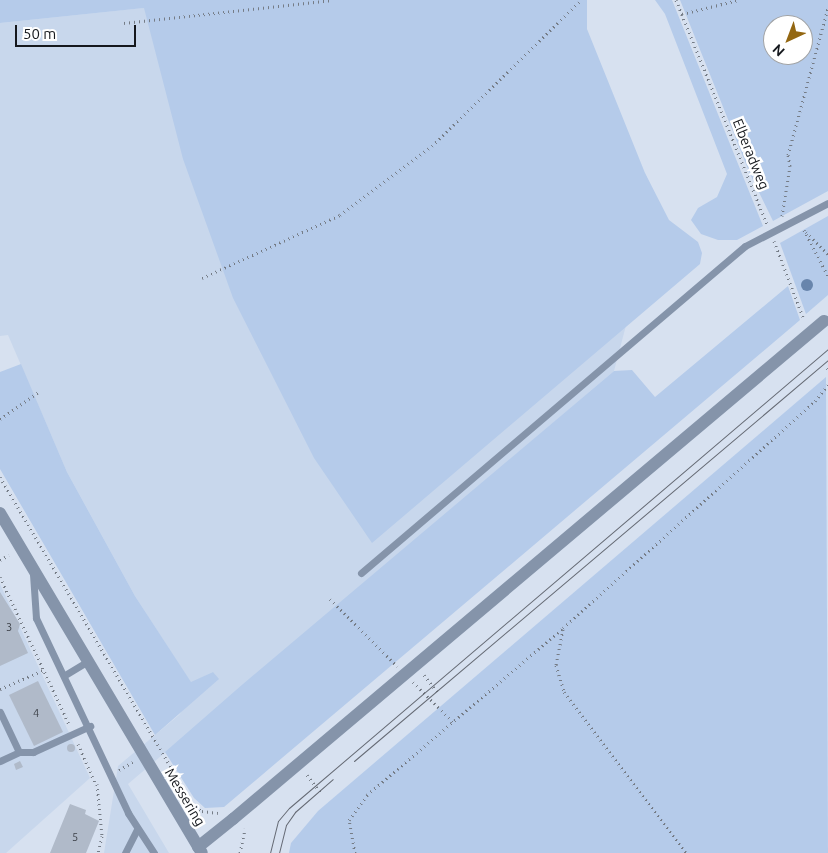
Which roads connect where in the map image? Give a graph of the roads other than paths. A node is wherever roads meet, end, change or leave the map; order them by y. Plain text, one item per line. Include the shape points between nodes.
1 (828, 204) edge
2 (826, 320) edge
3 (0, 513) edge
4 (33, 570) junction
5 (361, 573) dead end
6 (87, 662) junction
7 (64, 675) junction
8 (0, 712) edge
9 (90, 726) junction
10 (18, 752) junction
11 (0, 762) edge
12 (137, 829) junction
13 (200, 850) edge
14 (125, 853) edge
15 (154, 853) edge

1 - 5 lane via 745,246
2 - 13 street, bridge via 417,667 303,771 233,819
3 - 4 street, Messering
4 - 6 street, Messering
4 - 7 lane via 36,618
6 - 7 lane
6 - 13 street, Messering via 138,759
7 - 9 lane
8 - 10 lane
9 - 10 lane via 33,752
9 - 12 lane
10 - 11 lane
12 - 14 lane
12 - 15 lane

